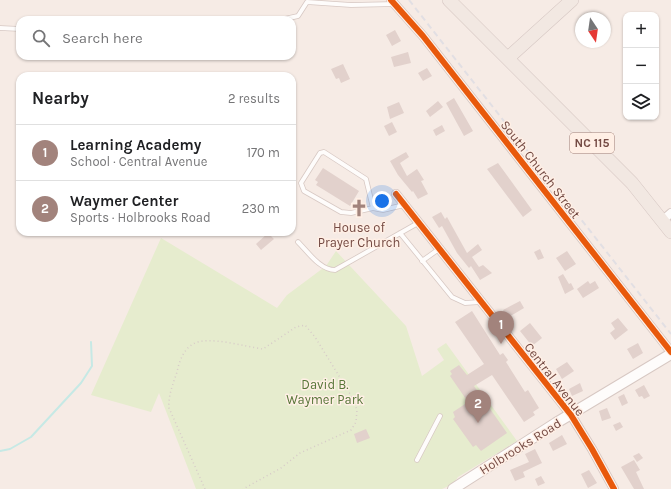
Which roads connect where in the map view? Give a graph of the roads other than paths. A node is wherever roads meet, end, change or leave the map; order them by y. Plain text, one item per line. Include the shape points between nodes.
1 (449, 0) edge
2 (572, 0) edge
3 (393, 2) edge
4 (296, 16) edge
5 (0, 28) edge
6 (16, 29) edge
7 (508, 58) junction
8 (396, 194) dead end
9 (405, 205) junction
10 (373, 208) junction
11 (667, 216) edge
12 (418, 223) junction
13 (671, 232) edge
14 (400, 233) junction
15 (298, 242) dead end
16 (439, 248) junction
17 (422, 260) junction
18 (480, 302) junction
19 (671, 353) edge
20 (571, 415) junction
21 (440, 416) dead end
22 (416, 460) dead end
23 (453, 489) edge
24 (614, 489) edge

1 - 7 main road, NC 115
2 - 7 main road
3 - 4 lane, South Church Street via 351,5 307,2
3 - 19 street, South Church Street via 423,36
5 - 6 lane
7 - 11 main road, NC 115
8 - 9 street, Central Avenue
9 - 10 lane via 383,210
9 - 12 street, Central Avenue
10 - 10 lane via 366,179 324,152 320,153 301,183 304,191 341,212 351,213
11 - 13 main road, NC 115
12 - 14 lane
12 - 16 street, Central Avenue
14 - 15 lane via 335,270 328,270 321,265
14 - 17 lane
16 - 17 lane
16 - 18 street, Central Avenue
17 - 18 lane via 452,297 465,303
18 - 20 street, Central Avenue
19 - 20 street, Holbrooks Road
20 - 23 street, Holbrooks Road
20 - 24 street, Central Avenue
21 - 22 lane

